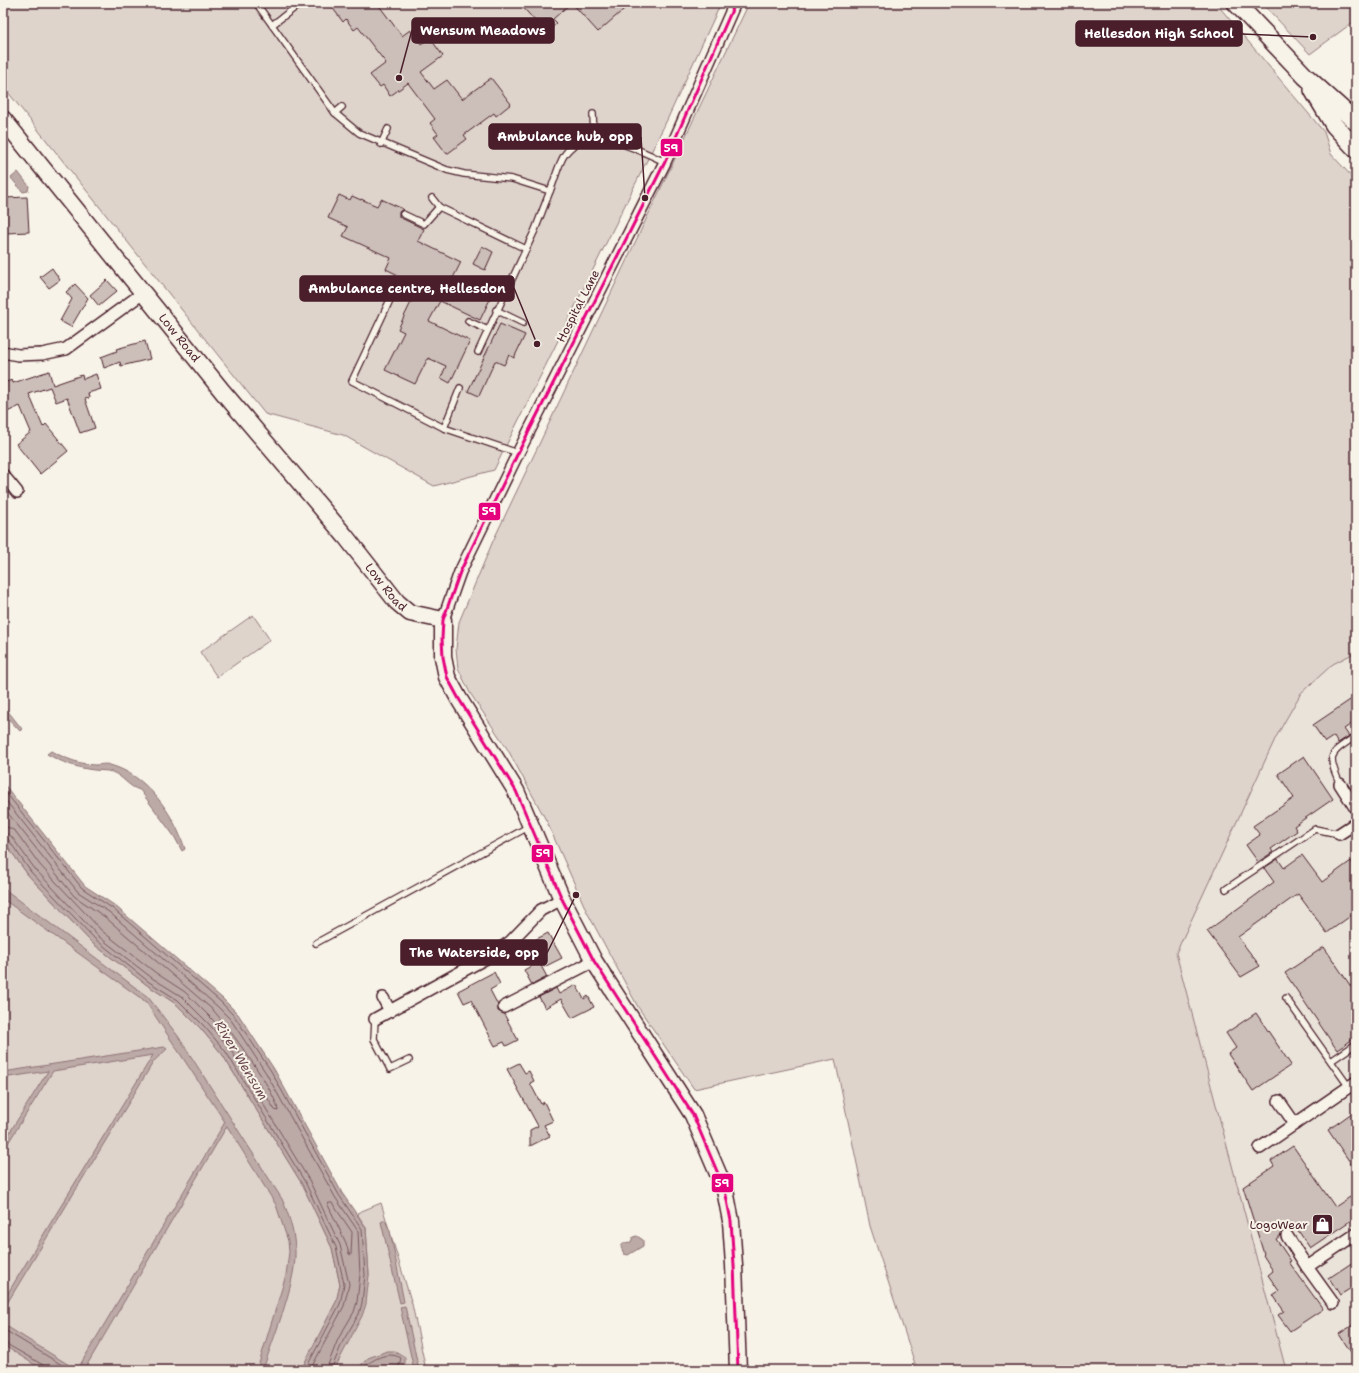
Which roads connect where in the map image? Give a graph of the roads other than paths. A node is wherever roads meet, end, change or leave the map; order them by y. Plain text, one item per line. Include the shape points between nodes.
1 (256, 3) edge
2 (301, 3) edge
3 (735, 3) edge
4 (1236, 3) edge
5 (272, 25) junction
6 (1305, 76) junction
7 (342, 107) dead end
8 (335, 113) junction
9 (594, 114) dead end
10 (3, 119) edge
11 (1356, 122) edge
12 (388, 129) dead end
13 (594, 138) junction
14 (1355, 142) edge
15 (381, 144) junction
16 (665, 162) junction
17 (550, 191) junction
18 (432, 198) dead end
19 (439, 207) junction
20 (403, 214) dead end
21 (526, 249) junction
22 (388, 292) dead end
23 (143, 293) junction
24 (496, 310) junction
25 (468, 321) dead end
26 (523, 323) dead end
27 (488, 330) junction
28 (3, 352) edge
29 (478, 352) dead end
30 (460, 388) dead end
31 (444, 428) junction
32 (518, 453) junction
33 (4, 478) edge
34 (17, 492) dead end
35 (443, 620) junction
36 (1356, 736) edge
37 (1340, 784) joint
38 (1356, 809) edge
39 (1356, 823) edge
40 (530, 826) junction
41 (1339, 834) joint
42 (1226, 889) dead end
43 (562, 899) junction
44 (316, 943) dead end
45 (594, 961) junction
46 (383, 998) dead end
47 (1286, 998) dead end
48 (504, 1007) dead end
49 (390, 1011) junction
50 (375, 1019) joint
51 (1356, 1044) edge
52 (409, 1060) dead end
53 (1330, 1061) junction
54 (1352, 1085) edge
55 (1279, 1101) dead end
56 (1295, 1124) junction
57 (1260, 1148) dead end
58 (1356, 1234) edge
59 (1287, 1236) dead end
60 (1307, 1267) junction
61 (1332, 1303) dead end
62 (738, 1370) edge

1 - 5 lane
2 - 5 lane
3 - 16 street, Hospital Lane
4 - 6 main road
5 - 8 lane
6 - 11 main road
6 - 14 main road via 1334,125
7 - 8 lane
8 - 15 lane via 359,133
9 - 13 lane
10 - 23 street, Low Road
12 - 15 lane
13 - 16 lane via 608,139
13 - 17 lane via 574,145 565,154
15 - 17 lane via 447,170 512,179
16 - 32 street, Hospital Lane
17 - 21 lane
18 - 19 lane
19 - 20 lane via 424,224
19 - 21 lane
21 - 24 lane
22 - 31 lane via 390,300 352,381
23 - 28 street via 66,349 42,354 18,355
23 - 35 street, Low Road via 397,602 410,613
24 - 26 lane
24 - 27 lane
25 - 27 lane
27 - 29 lane
30 - 31 lane
31 - 32 lane
32 - 35 street, Hospital Lane via 460,572
33 - 34 street
35 - 40 street via 443,657 447,677 516,791
36 - 37 lane via 1335,751 1331,757 1331,766
37 - 38 street
39 - 41 street
40 - 43 street
40 - 44 lane
41 - 42 lane via 1315,829
43 - 45 street
43 - 49 street via 541,910 510,942 488,957
45 - 48 street
45 - 62 street via 693,1114 726,1190 734,1265
46 - 49 street
47 - 53 lane
49 - 50 street
50 - 52 lane via 374,1039 390,1069
51 - 53 lane
53 - 54 lane
54 - 56 street
55 - 56 street
56 - 57 street
58 - 60 street
59 - 60 street
60 - 61 street

